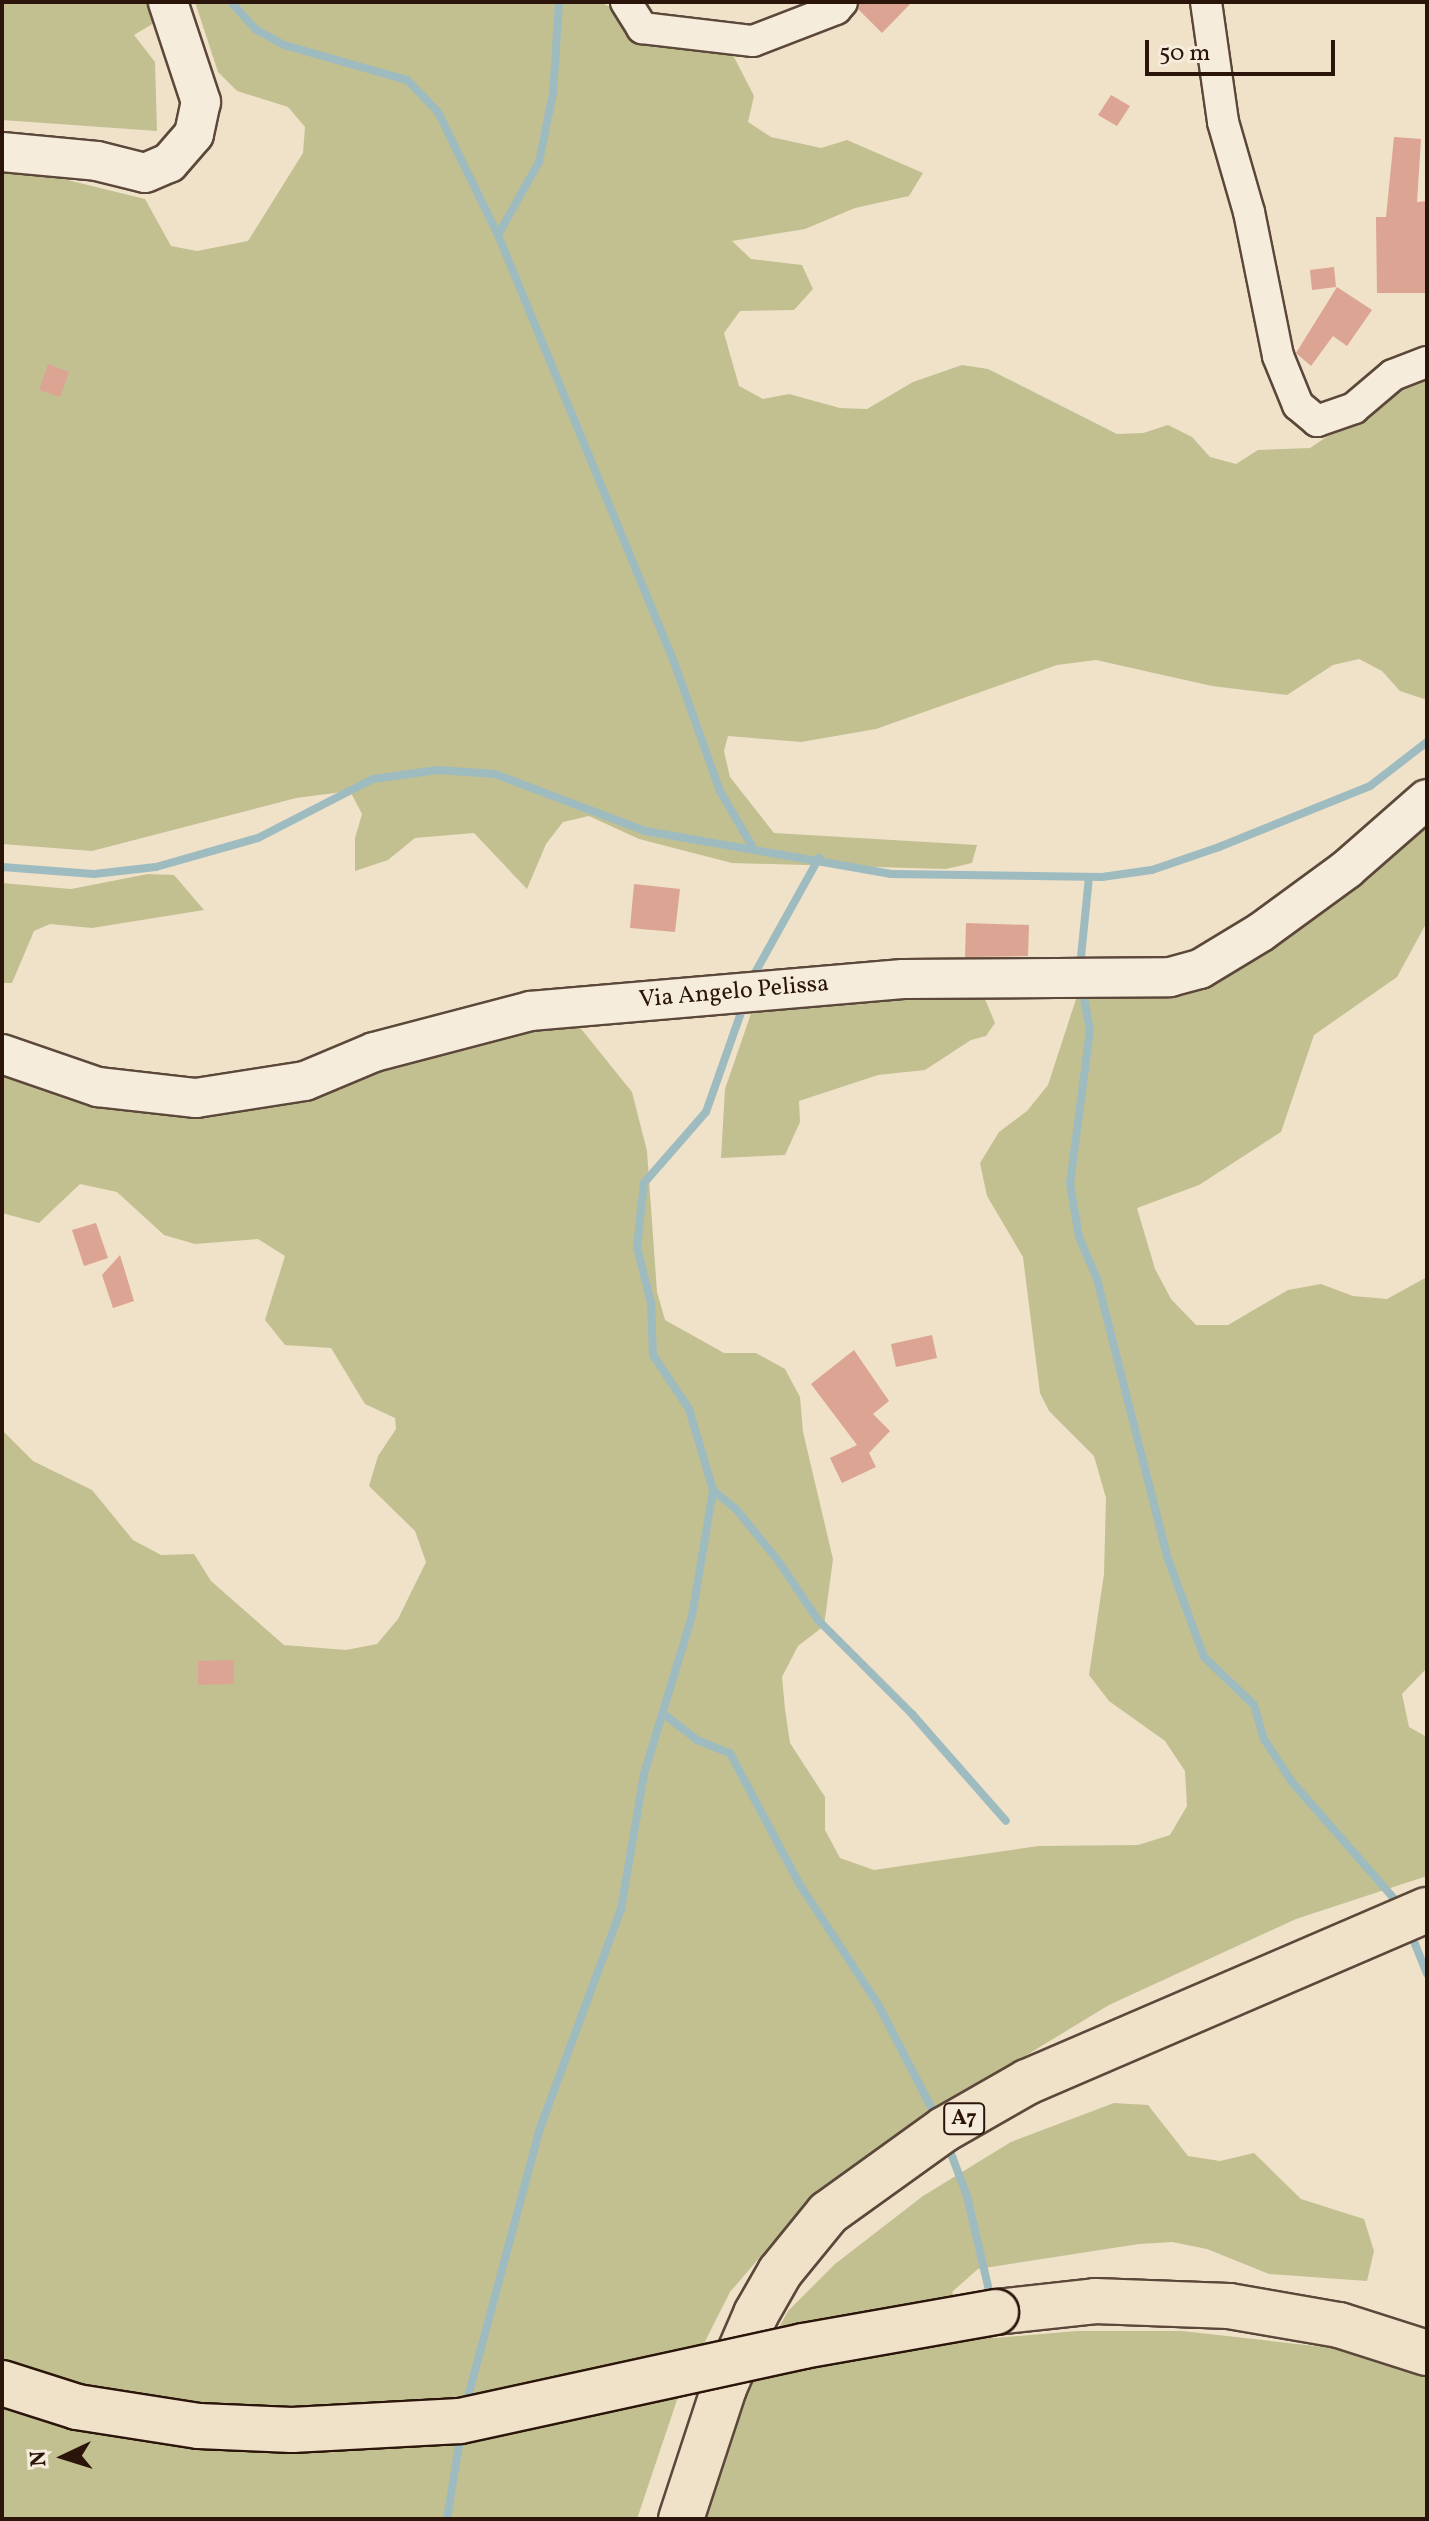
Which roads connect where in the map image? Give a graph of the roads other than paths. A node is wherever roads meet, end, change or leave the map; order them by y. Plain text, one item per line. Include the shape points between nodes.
1 (168, 2) edge
2 (626, 2) edge
3 (842, 2) edge
4 (1206, 2) edge
5 (2, 152) edge
6 (1427, 362) edge
7 (1427, 799) edge
8 (2, 1054) edge
9 (1427, 1910) edge
10 (1427, 2353) edge
11 (2, 2383) edge
12 (681, 2519) edge

1 - 5 street via 201,102 194,134 169,163 145,173 97,161
2 - 3 street via 642,28 753,41 836,9
4 - 6 street via 1223,122 1249,212 1278,356 1298,405 1317,421 1354,408 1393,375
7 - 8 street, Via Angelo Pelissa via 1347,869 1261,932 1200,969 1170,977 903,979 530,1011 374,1052 305,1081 196,1098 98,1087
9 - 12 highway, A7 via 1027,2082 934,2137 828,2213 780,2272 756,2314 724,2388
10 - 11 highway, bridge via 1339,2325 1229,2306 1095,2301 996,2312 803,2346 460,2421 292,2430 199,2426 77,2407

